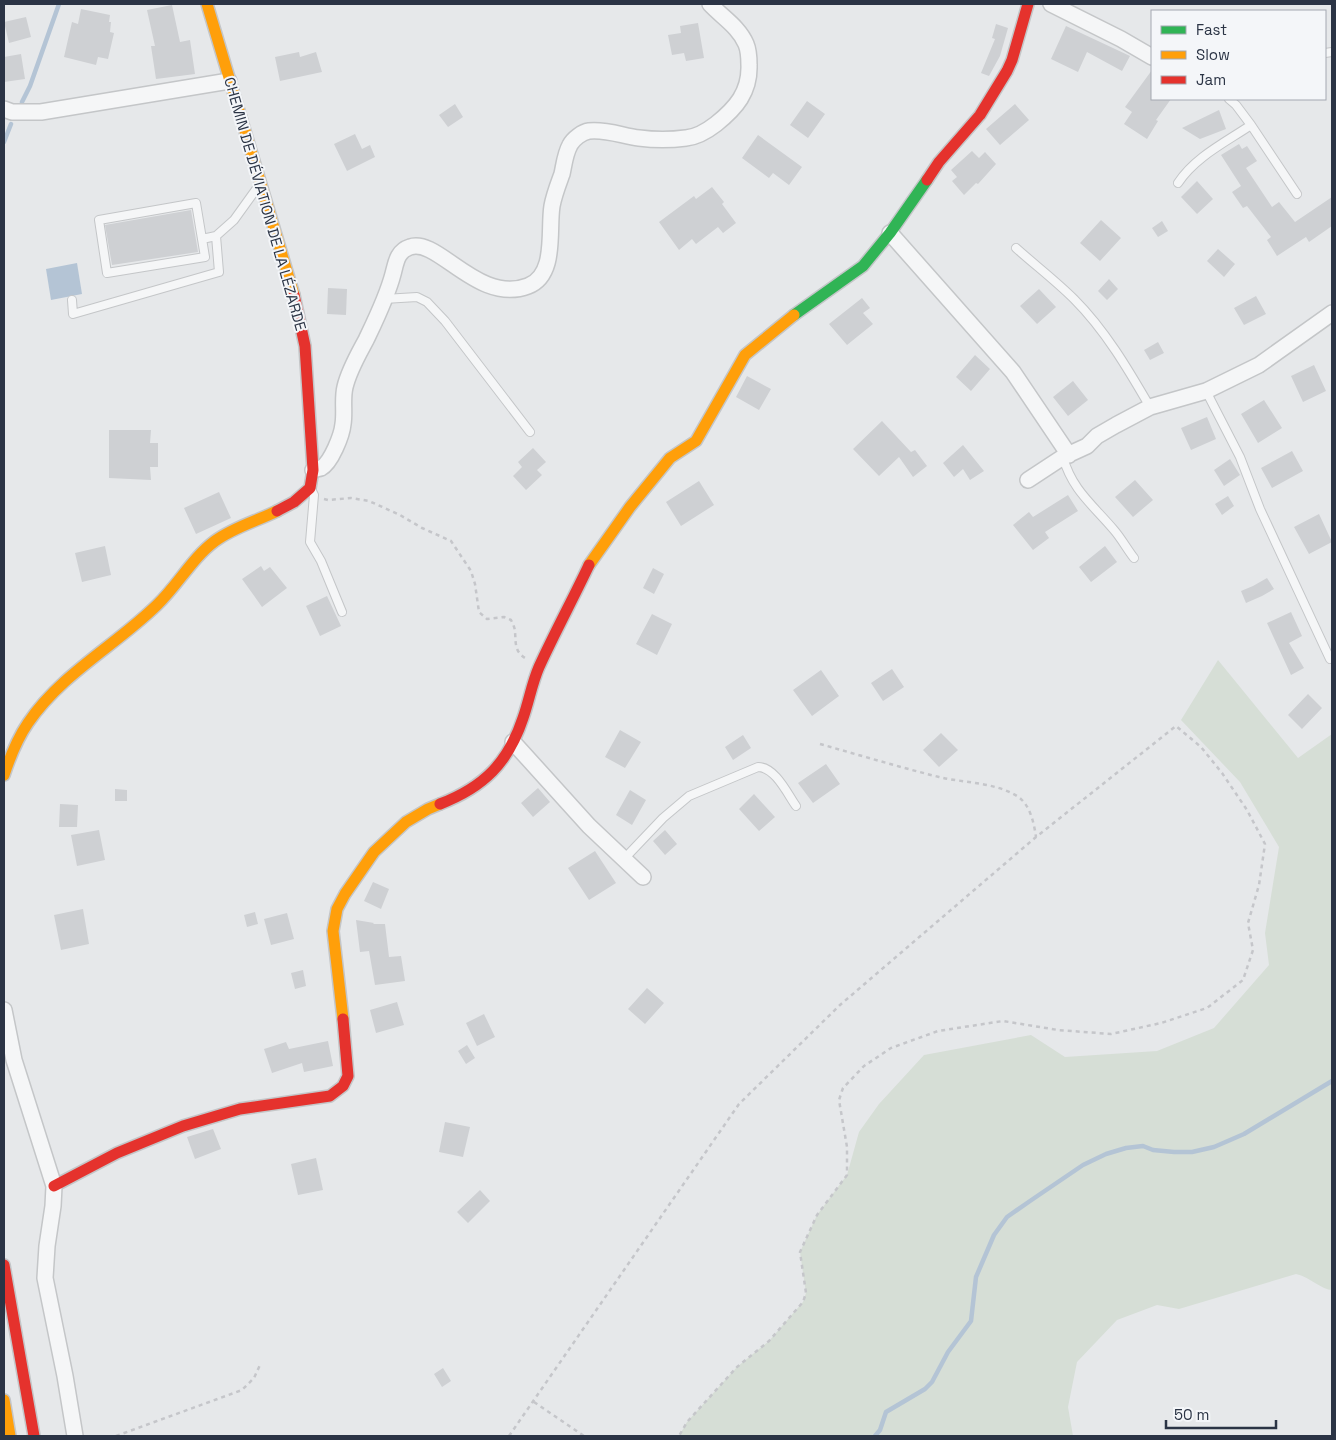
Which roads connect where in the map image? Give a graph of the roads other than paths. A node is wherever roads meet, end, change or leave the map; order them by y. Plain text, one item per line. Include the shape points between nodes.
1 (207, 4) edge
2 (710, 4) edge
3 (1028, 4) edge
4 (1051, 4) edge
5 (1151, 57) edge
6 (229, 81) junction
7 (1230, 100) edge
8 (4, 109) edge
9 (1251, 125) junction
10 (1178, 182) dead end
11 (260, 183) junction
12 (1297, 194) dead end
13 (890, 233) junction
14 (216, 236) junction
15 (202, 239) junction
16 (1016, 248) dead end
17 (384, 299) junction
18 (72, 300) dead end
19 (1332, 313) edge
20 (1206, 391) junction
21 (1150, 407) junction
22 (530, 432) dead end
23 (1066, 456) junction
24 (313, 470) junction
25 (1028, 480) dead end
26 (312, 491) junction
27 (1134, 558) dead end
28 (342, 612) dead end
29 (1330, 659) dead end
30 (513, 742) junction
31 (4, 775) edge
32 (796, 806) dead end
33 (624, 860) junction
34 (643, 877) dead end
35 (4, 1010) edge
36 (54, 1186) junction
37 (4, 1265) edge
38 (4, 1400) edge
39 (10, 1436) edge
40 (34, 1436) edge
41 (75, 1436) edge

1 - 6 main road, CHEMIN DE DÉVIATION DE LA LÉZARDE
2 - 17 street via 735,26 749,56 746,89 730,114 701,134 687,138 640,138 588,130 578,136 570,145 556,190 549,258 539,280 531,286 506,290 491,286 471,277 432,250 421,246 409,247 397,257
3 - 13 main road via 1007,71 980,115 939,162
4 - 5 street
6 - 8 street via 41,112
6 - 11 main road, CHEMIN DE DÉVIATION DE LA LÉZARDE
7 - 9 lane
9 - 10 lane via 1194,164
9 - 12 lane
11 - 14 lane via 234,220
11 - 24 main road, CHEMIN DE DÉVIATION DE LA LÉZARDE via 297,304 305,346
13 - 23 street via 1013,372
13 - 30 main road via 864,266 788,319 745,355 696,441 670,458 630,507 591,560 544,655
14 - 15 lane
14 - 18 lane via 219,272 73,314
15 - 15 lane via 196,204 99,220 107,273 205,257
16 - 21 lane via 1094,321 1127,367
17 - 22 lane via 417,297 427,302
17 - 24 street via 345,387 341,437 330,460 322,468
19 - 20 street via 1259,365
20 - 21 street
20 - 29 lane via 1240,457 1260,509
21 - 23 street
23 - 25 street
23 - 27 lane via 1067,474
24 - 26 main road, CHEMIN DE DÉVIATION DE LA LÉZARDE
26 - 28 lane via 310,542
26 - 31 main road via 266,517 224,535 210,546 156,606 46,700 15,744
30 - 33 street via 588,826
30 - 36 main road via 501,763 477,786 428,809 390,835 358,873 337,909 334,947 350,1071 344,1087 330,1096 229,1111 174,1129 117,1152
32 - 33 lane via 772,772 758,767 689,796 663,818
33 - 34 street
35 - 36 street via 14,1060
36 - 41 street via 45,1278
37 - 40 main road
38 - 39 main road

